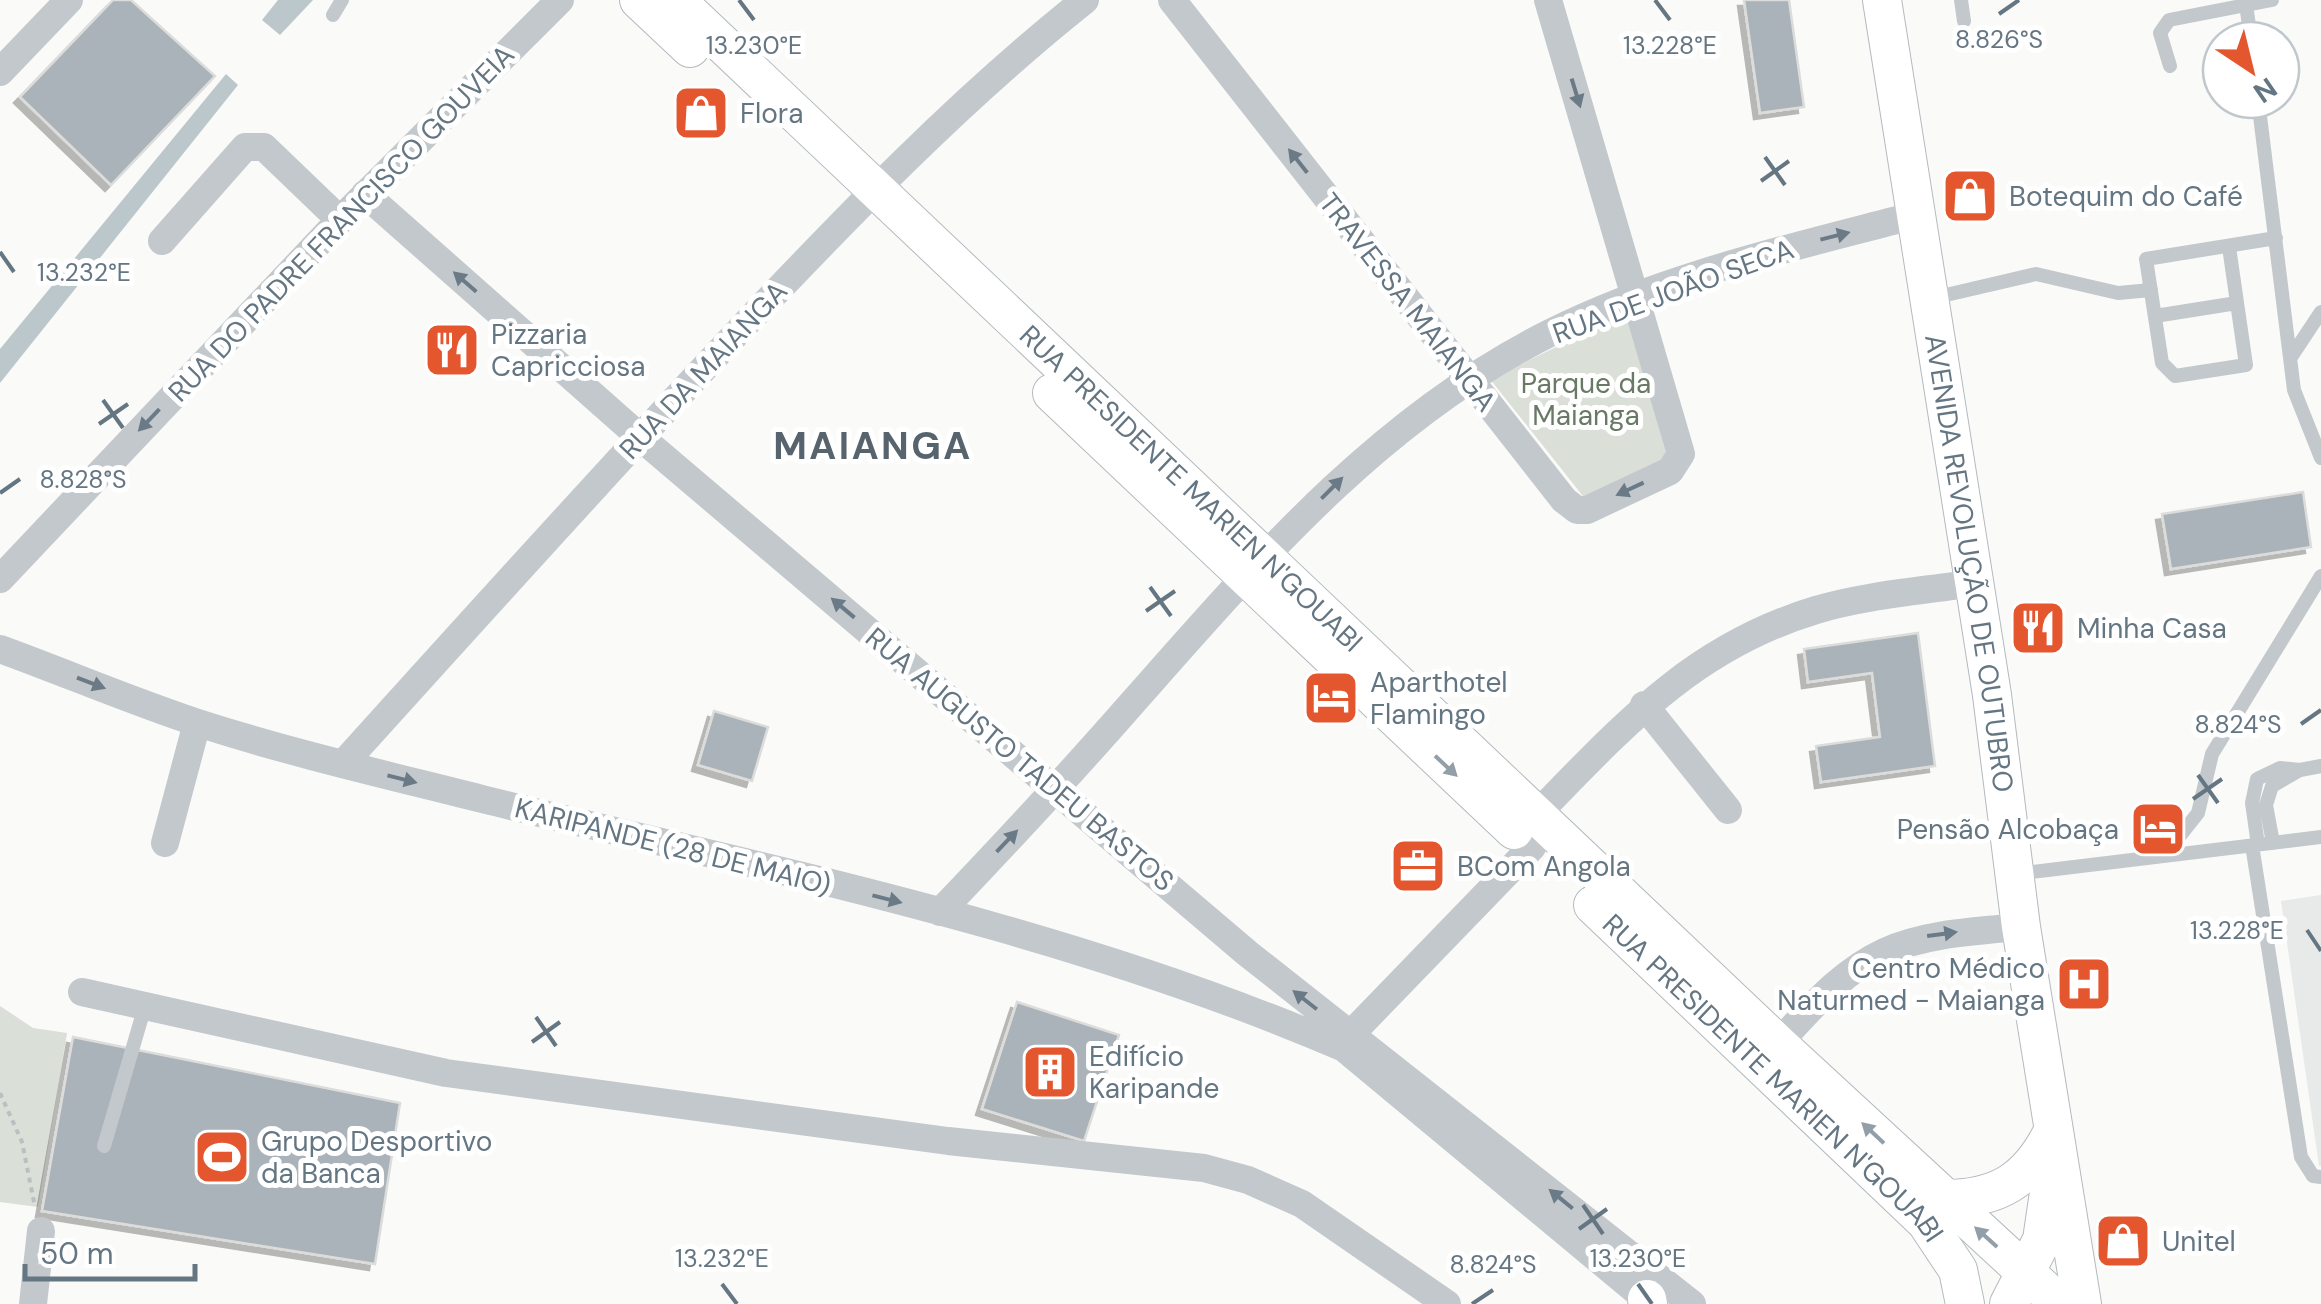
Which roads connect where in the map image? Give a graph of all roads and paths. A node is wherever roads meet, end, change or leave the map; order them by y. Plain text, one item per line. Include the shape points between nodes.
1 (69, 0) edge
2 (342, 0) edge
3 (560, 0) edge
4 (639, 0) edge
5 (676, 0) edge
6 (1085, 0) edge
7 (1172, 0) edge
8 (1548, 0) edge
9 (1882, 0) edge
10 (1961, 0) edge
11 (2272, 0) edge
12 (2246, 4) junction
13 (333, 14) dead end
14 (1964, 20) dead end
15 (2248, 20) edge
16 (2170, 66) dead end
17 (0, 72) edge
18 (2261, 120) edge
19 (365, 194) junction
20 (865, 198) junction
21 (1916, 215) junction
22 (340, 220) junction
23 (2276, 238) junction
24 (162, 241) dead end
25 (2228, 247) junction
26 (2152, 290) junction
27 (1637, 298) junction
28 (1929, 299) junction
29 (2237, 303) junction
30 (2321, 312) edge
31 (2155, 316) junction
32 (2291, 357) junction
33 (1469, 380) junction
34 (640, 436) junction
35 (2316, 439) edge
36 (2321, 458) edge
37 (1254, 566) junction
38 (2321, 576) edge
39 (0, 579) edge
40 (1974, 583) junction
41 (0, 649) edge
42 (1644, 705) junction
43 (197, 722) junction
44 (343, 764) junction
45 (2321, 766) edge
46 (1057, 788) junction
47 (1728, 810) dead end
48 (1534, 831) junction
49 (2321, 837) edge
50 (166, 843) dead end
51 (2261, 844) junction
52 (2144, 858) junction
53 (2014, 874) junction
54 (940, 912) junction
55 (2021, 927) junction
56 (1247, 953) junction
57 (1200, 990) junction
58 (82, 992) dead end
59 (145, 1006) junction
60 (1347, 1042) junction
61 (1778, 1044) junction
62 (0, 1094) edge
63 (2055, 1127) junction
64 (104, 1146) dead end
65 (2321, 1177) edge
66 (1944, 1200) junction
67 (41, 1231) joint
68 (2018, 1289) edge
69 (1649, 1302) edge
70 (33, 1304) edge
71 (1447, 1304) edge
72 (1692, 1304) edge
73 (1965, 1304) edge
74 (2060, 1304) edge
75 (2082, 1304) edge

1 - 17 street
2 - 13 lane
3 - 19 street, RUA DO PADRE FRANCISCO GOUVEIA
4 - 20 street, RUA PRESIDENTE MARIEN N'GOUABI
5 - 20 street, RUA PRESIDENTE MARIEN N'GOUABI
6 - 20 street, RUA DA MAIANGA via 1010,59
33 -> 7 street, TRAVESSA MAIANGA
8 -> 27 street, TRAVESSA MAIANGA
9 - 21 street, AVENIDA REVOLUÇÃO DE OUTUBRO
10 - 14 lane
11 - 12 lane
12 - 15 lane
12 - 16 lane via 2169,20 2160,34
18 - 23 lane
19 - 22 street, RUA DO PADRE FRANCISCO GOUVEIA
34 -> 19 street, RUA AUGUSTO TADEU BASTOS
20 - 34 street, RUA DA MAIANGA
20 - 37 street, RUA PRESIDENTE MARIEN N'GOUABI
27 -> 21 street, RUA DE JOÃO SECA via 1772,252
21 - 28 street, AVENIDA REVOLUÇÃO DE OUTUBRO
22 - 24 street via 264,146 245,147
22 -> 39 street, RUA DO PADRE FRANCISCO GOUVEIA
23 - 25 lane
23 - 32 lane
25 - 26 lane via 2146,259
25 - 29 lane
26 - 28 lane via 2118,293 2036,274
26 - 31 lane
27 - 33 street, RUA DE JOÃO SECA via 1551,332
27 -> 33 street, TRAVESSA MAIANGA via 1680,444 1670,471 1577,510
28 - 40 street, AVENIDA REVOLUÇÃO DE OUTUBRO
29 - 31 lane
29 - 31 lane via 2246,365 2176,376 2162,363
30 - 32 lane
32 - 35 lane via 2299,410
37 -> 33 street, RUA DE JOÃO SECA via 1362,459
34 - 44 street, RUA DA MAIANGA
46 -> 34 street, RUA AUGUSTO TADEU BASTOS
35 - 36 lane
37 - 46 street, RUA DE JOÃO SECA
37 - 48 street, RUA PRESIDENTE MARIEN N'GOUABI
38 - 52 lane via 2212,754 2198,813 2179,838
40 - 42 street via 1820,609 1766,627 1686,671
40 - 53 street, AVENIDA REVOLUÇÃO DE OUTUBRO
41 -> 43 street, KARIPANDE (28 DE MAIO)
42 - 47 street
42 - 48 street
43 - 44 street, KARIPANDE (28 DE MAIO)
43 - 50 street
44 -> 54 street, KARIPANDE (28 DE MAIO)
45 - 51 lane via 2280,768 2257,779 2252,803
54 -> 46 street, RUA DE JOÃO SECA
46 - 56 street, RUA AUGUSTO TADEU BASTOS
48 - 60 street
48 - 61 street, RUA PRESIDENTE MARIEN N'GOUABI
48 - 73 street, RUA PRESIDENTE MARIEN N'GOUABI via 1926,1222 1958,1270
49 - 51 lane
51 - 52 lane
51 - 65 lane via 2301,1157
52 - 53 lane
53 - 55 street, AVENIDA REVOLUÇÃO DE OUTUBRO
54 - 57 street, KARIPANDE (28 DE MAIO)
61 -> 55 street via 1820,996 1884,949 1948,933
55 - 63 street, AVENIDA REVOLUÇÃO DE OUTUBRO
56 - 57 street via 1248,982 1228,992
60 -> 56 street, RUA AUGUSTO TADEU BASTOS
57 - 60 street, KARIPANDE (28 DE MAIO)
58 - 59 street
59 - 64 lane
59 - 71 street via 446,1072 948,1141 1204,1168 1302,1204
60 - 69 street, RUA AUGUSTO TADEU BASTOS
72 -> 60 street, RUA AUGUSTO TADEU BASTOS via 1436,1098
66 -> 61 street, RUA PRESIDENTE MARIEN N'GOUABI
62 - 67 path via 22,1142
63 - 66 street via 2013,1185 1992,1195
63 - 68 street via 2042,1240
63 - 75 street, AVENIDA REVOLUÇÃO DE OUTUBRO
68 -> 66 street, RUA PRESIDENTE MARIEN N'GOUABI
67 - 70 street
68 - 74 street, RUA PRESIDENTE MARIEN N'GOUABI

